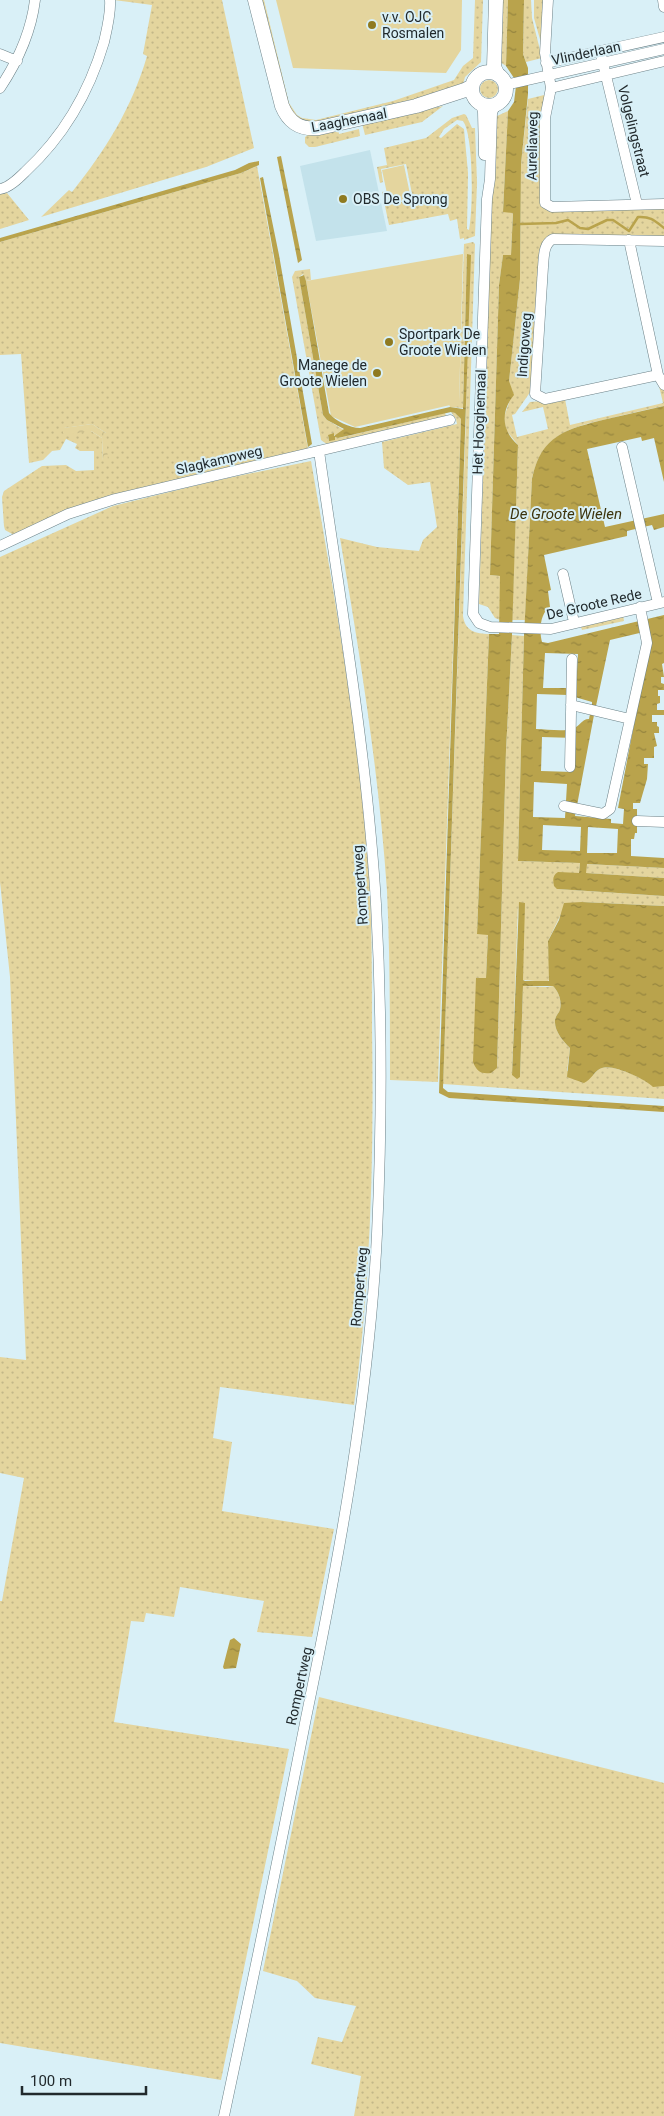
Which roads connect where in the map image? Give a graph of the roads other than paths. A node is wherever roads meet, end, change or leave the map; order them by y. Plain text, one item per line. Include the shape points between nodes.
1 (35, 0) edge
2 (110, 0) edge
3 (255, 0) edge
4 (486, 0) edge
5 (496, 0) edge
6 (548, 0) edge
7 (662, 0) edge
8 (664, 7) edge
9 (664, 37) edge
10 (664, 50) edge
11 (600, 51) junction
12 (0, 54) edge
13 (17, 61) junction
14 (664, 61) edge
15 (546, 63) junction
16 (603, 63) junction
17 (482, 74) junction
18 (606, 74) junction
19 (3, 76) edge
20 (544, 76) junction
21 (505, 81) junction
22 (0, 88) edge
23 (550, 88) junction
24 (476, 96) junction
25 (495, 105) junction
26 (0, 189) edge
27 (487, 199) junction
28 (637, 204) junction
29 (664, 204) edge
30 (629, 240) junction
31 (664, 241) edge
32 (658, 375) junction
33 (664, 385) edge
34 (450, 420) dead end
35 (622, 447) dead end
36 (319, 451) junction
37 (0, 546) edge
38 (563, 574) dead end
39 (661, 602) edge
40 (641, 613) junction
41 (574, 622) junction
42 (499, 628) joint
43 (572, 659) dead end
44 (571, 702) junction
45 (630, 719) junction
46 (570, 768) dead end
47 (564, 806) dead end
48 (638, 821) dead end
49 (664, 822) edge
50 (224, 2116) edge

1 - 13 street via 30,26
2 - 26 street via 101,52 81,102 47,150 20,177
3 - 24 street, Laaghemaal via 282,106 296,125 319,128 416,106 465,90
4 - 17 street
5 - 21 street via 494,67
6 - 15 street, Aureliaweg
7 - 8 street
9 - 11 street, Vlinderlaan
10 - 16 street, Vlinderlaan
11 - 15 street, Vlinderlaan
11 - 16 street, Volgelingstraat
12 - 13 street
13 - 19 street
14 - 18 street, Vlinderlaan
15 - 20 street, Aureliaweg
16 - 18 street, Volgelingstraat
16 - 20 street, Vlinderlaan
17 - 21 street via 490,72
17 - 24 street via 476,79
18 - 23 street, Vlinderlaan
18 - 28 street, Volgelingstraat
19 - 22 street
20 - 21 street, Vlinderlaan
20 - 23 street, Aureliaweg
21 - 25 street via 503,99
23 - 28 street, Aureliaweg via 545,118 545,203 552,207
24 - 25 street
24 - 27 street, Het Hooghemaal via 483,112
25 - 27 street, Het Hooghemaal
27 - 42 street, Het Hooghemaal via 472,608 479,623
28 - 29 street
30 - 31 street
30 - 32 street
30 - 32 street, Indigoweg via 553,239 547,244 535,394 545,399
32 - 33 street
34 - 36 street, Slagkampweg
35 - 39 street
36 - 37 street, Slagkampweg via 107,501 44,524
36 - 50 street, Rompertweg via 364,768 376,904 381,1082 377,1238 362,1403 341,1541
38 - 41 street
39 - 40 street, De Groote Rede
40 - 41 street, De Groote Rede
40 - 45 street via 647,637
41 - 42 street, De Groote Rede via 547,629
43 - 44 street
44 - 45 street
44 - 46 street
45 - 47 street via 612,814
48 - 49 street

